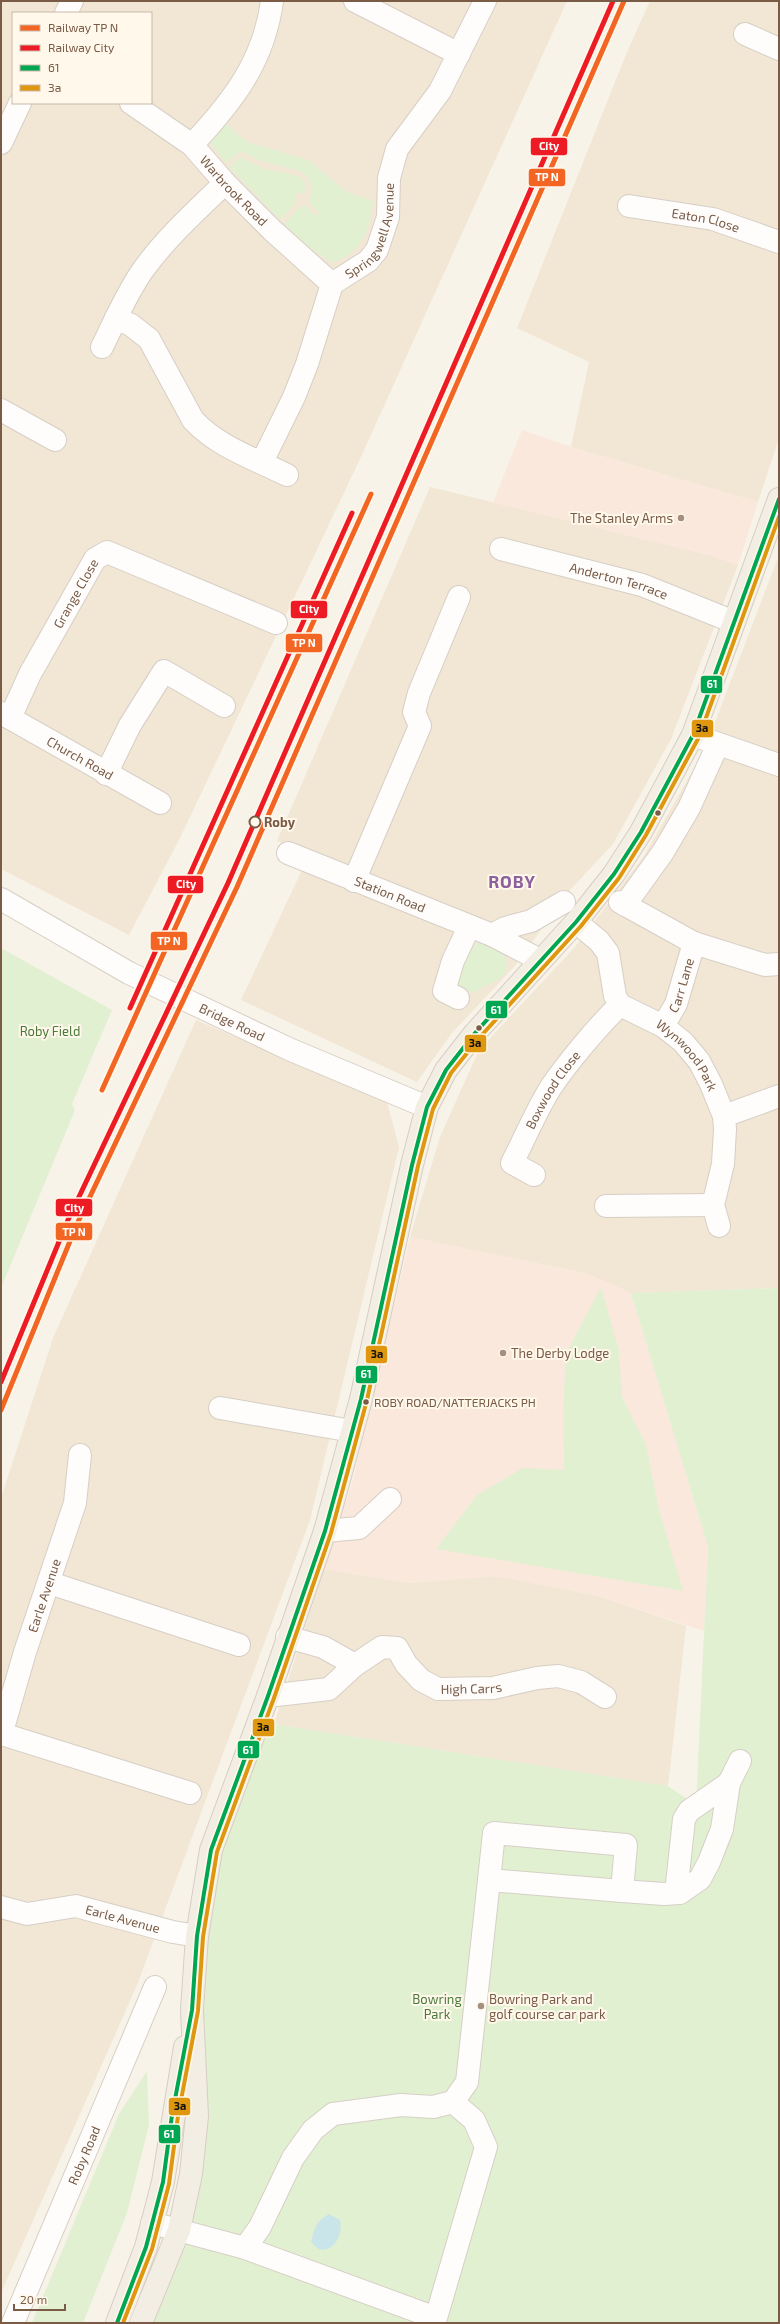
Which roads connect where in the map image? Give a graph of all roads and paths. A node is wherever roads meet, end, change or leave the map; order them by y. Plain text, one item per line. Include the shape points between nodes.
1 (72, 1) edge
2 (272, 1) edge
3 (355, 1) edge
4 (485, 1) edge
5 (66, 12) edge
6 (745, 34) dead end
7 (779, 49) edge
8 (459, 54) junction
9 (20, 104) edge
10 (132, 104) edge
11 (1, 142) edge
12 (192, 145) junction
13 (225, 183) junction
14 (629, 206) dead end
15 (779, 242) edge
16 (332, 284) junction
17 (116, 318) junction
18 (102, 347) dead end
19 (1, 410) edge
20 (55, 440) dead end
21 (262, 462) junction
22 (287, 475) dead end
23 (779, 498) edge
24 (774, 527) edge
25 (501, 549) dead end
26 (458, 597) dead end
27 (734, 622) junction
28 (276, 623) dead end
29 (224, 706) dead end
30 (6, 716) edge
31 (693, 735) junction
32 (718, 744) junction
33 (779, 766) edge
34 (106, 774) junction
35 (160, 803) dead end
36 (288, 853) dead end
37 (354, 881) junction
38 (1, 899) edge
39 (564, 902) dead end
40 (576, 922) junction
41 (469, 927) junction
42 (492, 935) junction
43 (694, 943) junction
44 (540, 960) junction
45 (779, 964) edge
46 (458, 998) dead end
47 (620, 1005) junction
48 (663, 1026) junction
49 (779, 1096) edge
50 (427, 1107) junction
51 (724, 1116) junction
52 (534, 1175) dead end
53 (713, 1205) junction
54 (606, 1206) dead end
55 (719, 1226) dead end
56 (220, 1408) dead end
57 (352, 1431) junction
58 (80, 1455) dead end
59 (390, 1499) dead end
60 (325, 1531) junction
61 (50, 1583) junction
62 (287, 1637) junction
63 (239, 1645) dead end
64 (355, 1665) junction
65 (268, 1696) junction
66 (605, 1697) dead end
67 (1, 1734) edge
68 (740, 1761) dead end
69 (729, 1783) junction
70 (190, 1793) dead end
71 (489, 1880) junction
72 (622, 1891) junction
73 (676, 1893) junction
74 (1, 1907) edge
75 (197, 1936) junction
76 (155, 1987) dead end
77 (192, 2010) junction
78 (453, 2102) junction
79 (152, 2223) junction
80 (178, 2230) junction
81 (245, 2248) junction
82 (10, 2316) edge
83 (117, 2323) edge
84 (141, 2323) edge

1 - 5 street
2 - 12 street via 264,36 246,79 222,112
3 - 8 street
4 - 8 street, Springwell Avenue
6 - 7 street
8 - 16 street, Springwell Avenue via 440,91 397,149 389,178 388,217 377,250 368,261
9 - 11 street
10 - 12 street, Warbrook Road
12 - 13 street, Warbrook Road
13 - 16 street, Warbrook Road
13 - 17 street via 155,254 130,290
14 - 15 street, Eaton Close via 712,219
16 - 21 street, Springwell Avenue via 307,364
17 - 18 street
17 - 21 street via 131,325 149,339 184,406 203,431 215,440
19 - 20 street
21 - 22 street
23 - 24 main road
24 - 27 main road
25 - 27 street, Anderton Terrace via 642,585
26 - 37 street via 418,693 414,712 420,726
27 - 31 main road
28 - 30 street, Grange Close via 107,552 95,559
29 - 34 street via 164,671 130,725
30 - 34 street, Church Road
31 - 32 street
31 - 40 main road via 641,832 614,874
32 - 33 street
32 - 43 street, Carr Lane via 689,808 663,852 622,904
34 - 35 street, Church Road
36 - 37 street, Station Road
37 - 41 street, Station Road
38 - 50 street, Bridge Road via 129,973 289,1049
39 - 42 street via 531,921 505,928
40 - 44 main road
40 - 47 street via 599,941 608,953 615,996
41 - 42 street, Station Road
41 - 46 street via 453,961 444,991
42 - 44 street, Station Road
43 - 45 street, Carr Lane via 765,965
43 - 48 street, Carr Lane via 676,1004
44 - 50 main road via 446,1070
47 - 48 street, Wynwood Park
47 - 52 street, Boxwood Close via 606,1018 551,1087 512,1163
48 - 51 street, Wynwood Park via 683,1042 699,1061
49 - 51 street
50 - 57 main road
51 - 53 street, Wynwood Park via 723,1164
53 - 54 street
53 - 55 street, Wynwood Park
56 - 57 street
57 - 60 main road
58 - 61 street, Earle Avenue via 76,1503
59 - 60 street via 359,1528
60 - 62 main road
61 - 63 street
61 - 67 street, Earle Avenue via 25,1652
62 - 64 street via 323,1647
62 - 65 main road
64 - 65 street, High Carrs via 329,1690
64 - 66 street, High Carrs via 382,1647 397,1648 406,1664 421,1680 438,1689 493,1688 558,1676 581,1682
65 - 75 main road via 211,1850
67 - 70 street
68 - 69 street
69 - 73 street via 722,1829 710,1862 700,1879 690,1888
69 - 73 street via 689,1811 684,1819
71 - 72 street
71 - 72 street via 494,1833 626,1845
71 - 78 street via 467,2082
72 - 73 street
74 - 75 street, Earle Avenue via 27,1914 76,1906
75 - 77 main road
76 - 82 street, Roby Road
77 - 79 main road via 172,2115 163,2182
77 - 80 main road via 197,2116 191,2174
78 - 81 street via 433,2107 401,2105 333,2114 313,2130 293,2158 260,2227
78 - 81 street via 474,2120 486,2147 436,2318
79 - 80 street
79 - 83 main road via 146,2247
80 - 81 street
80 - 84 main road

